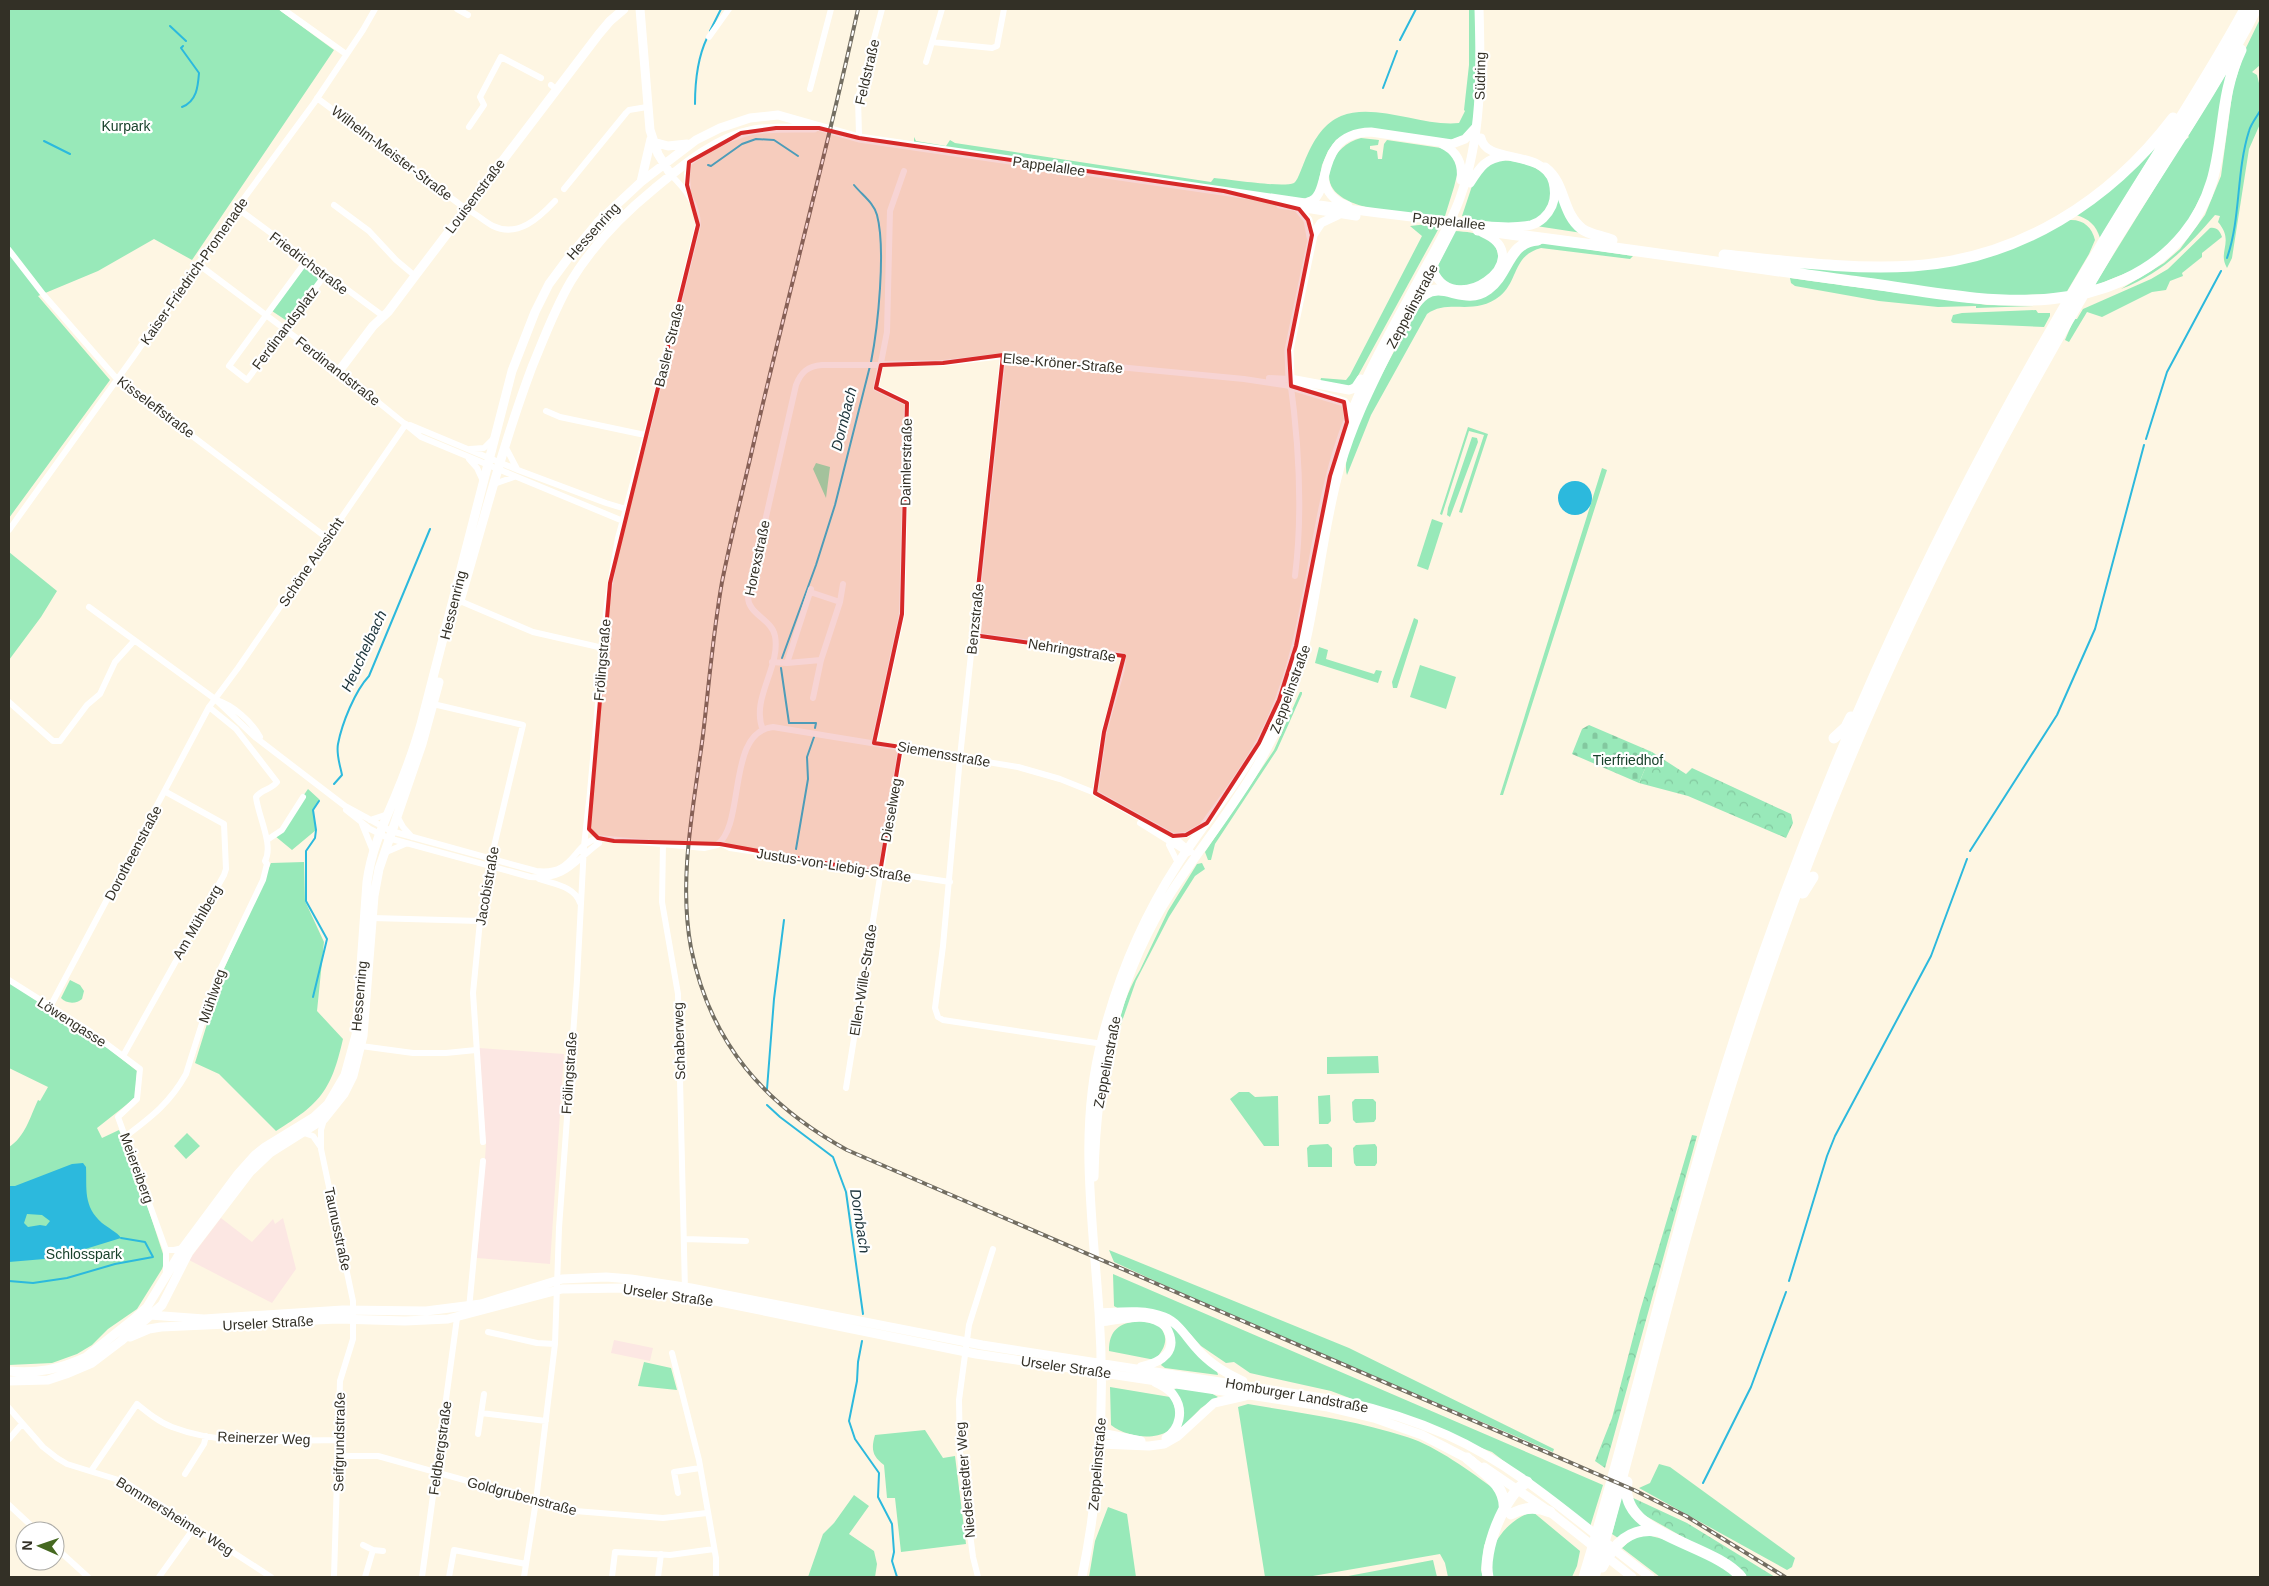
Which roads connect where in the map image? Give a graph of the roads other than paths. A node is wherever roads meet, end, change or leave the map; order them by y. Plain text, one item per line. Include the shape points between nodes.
1 (283, 9) edge
2 (375, 9) edge
3 (457, 9) edge
4 (613, 9) edge
5 (623, 9) edge
6 (632, 9) edge
7 (640, 9) edge
8 (729, 9) edge
9 (831, 9) edge
10 (882, 9) edge
11 (942, 9) edge
12 (1004, 9) edge
13 (1479, 9) edge
14 (1484, 9) edge
15 (2245, 9) edge
16 (2256, 9) edge
17 (2260, 11) edge
18 (468, 15) dead end
19 (610, 21) junction
20 (642, 24) junction
21 (709, 37) dead end
22 (932, 42) junction
23 (346, 54) junction
24 (926, 62) dead end
25 (541, 78) dead end
26 (2203, 82) junction
27 (810, 89) dead end
28 (317, 98) junction
29 (647, 108) junction
30 (1478, 122) junction
31 (469, 127) dead end
32 (819, 128) junction
33 (842, 133) junction
34 (859, 135) junction
35 (652, 139) junction
36 (874, 140) junction
37 (1478, 141) junction
38 (690, 144) junction
39 (1439, 144) junction
40 (1507, 156) junction
41 (689, 162) junction
42 (663, 163) junction
43 (1545, 168) junction
44 (904, 171) dead end
45 (671, 175) junction
46 (1324, 175) junction
47 (640, 182) junction
48 (1470, 183) junction
49 (564, 189) dead end
50 (689, 193) junction
51 (555, 201) dead end
52 (334, 205) dead end
53 (1302, 206) junction
54 (237, 208) junction
55 (466, 209) junction
56 (1370, 213) junction
57 (1340, 215) junction
58 (1437, 222) junction
59 (1464, 225) junction
60 (1496, 226) junction
61 (1478, 230) junction
62 (1443, 234) junction
63 (1558, 240) junction
64 (1612, 240) junction
65 (1311, 242) junction
66 (580, 243) junction
67 (9, 250) edge
68 (592, 251) junction
69 (306, 261) junction
70 (198, 264) junction
71 (1432, 267) junction
72 (1791, 267) junction
73 (325, 275) junction
74 (416, 276) junction
75 (265, 316) junction
76 (383, 316) junction
77 (1394, 326) junction
78 (284, 330) junction
79 (1393, 342) junction
80 (1003, 356) junction
81 (1288, 363) junction
82 (881, 365) junction
83 (339, 371) junction
84 (117, 379) junction
85 (1290, 383) junction
86 (1312, 384) junction
87 (546, 412) dead end
88 (1347, 422) junction
89 (406, 424) junction
90 (645, 435) junction
91 (495, 437) junction
92 (505, 446) junction
93 (467, 452) junction
94 (488, 462) junction
95 (499, 466) junction
96 (517, 473) junction
97 (483, 481) junction
98 (494, 484) junction
99 (595, 500) junction
100 (626, 509) junction
101 (592, 510) junction
102 (623, 521) junction
103 (9, 530) edge
104 (328, 538) junction
105 (1295, 576) dead end
106 (843, 584) dead end
107 (460, 602) junction
108 (840, 602) junction
109 (89, 607) dead end
110 (973, 635) junction
111 (134, 641) junction
112 (603, 648) junction
113 (821, 660) junction
114 (772, 662) junction
115 (787, 663) junction
116 (1877, 670) junction
117 (813, 698) dead end
118 (215, 700) junction
119 (9, 702) edge
120 (433, 704) junction
121 (209, 707) junction
122 (763, 730) junction
123 (1834, 738) dead end
124 (874, 743) junction
125 (901, 747) junction
126 (1853, 752) junction
127 (960, 757) junction
128 (166, 792) junction
129 (1095, 793) junction
130 (303, 797) dead end
131 (333, 797) junction
132 (1813, 805) dead end
133 (1119, 808) junction
134 (1839, 812) dead end
135 (393, 815) junction
136 (370, 820) junction
137 (362, 823) junction
138 (1207, 823) junction
139 (587, 830) junction
140 (1811, 830) junction
141 (385, 833) junction
142 (1173, 836) junction
143 (413, 838) junction
144 (267, 840) junction
145 (598, 840) junction
146 (1165, 840) junction
147 (720, 843) junction
148 (405, 844) junction
149 (586, 844) junction
150 (663, 844) junction
151 (1187, 850) junction
152 (373, 851) junction
153 (383, 854) junction
154 (583, 856) junction
155 (1196, 856) junction
156 (490, 862) junction
157 (1178, 863) junction
158 (880, 873) junction
159 (530, 877) junction
160 (1813, 877) dead end
161 (950, 882) junction
162 (580, 906) junction
163 (372, 918) junction
164 (480, 920) junction
165 (1780, 939) junction
166 (9, 980) edge
167 (50, 1007) junction
168 (1104, 1044) junction
169 (361, 1046) junction
170 (476, 1050) junction
171 (123, 1056) junction
172 (135, 1065) joint
173 (846, 1088) dead end
174 (324, 1119) junction
175 (304, 1133) junction
176 (126, 1136) junction
177 (483, 1142) dead end
178 (321, 1149) junction
179 (483, 1161) dead end
180 (685, 1239) junction
181 (746, 1241) dead end
182 (183, 1248) junction
183 (993, 1249) dead end
184 (166, 1250) junction
185 (166, 1272) junction
186 (555, 1285) junction
187 (685, 1291) junction
188 (165, 1298) junction
189 (152, 1300) junction
190 (469, 1311) junction
191 (152, 1314) junction
192 (354, 1314) junction
193 (177, 1317) junction
194 (136, 1318) junction
195 (457, 1318) junction
196 (1099, 1318) junction
197 (185, 1326) junction
198 (488, 1332) dead end
199 (121, 1341) junction
200 (554, 1344) junction
201 (966, 1347) junction
202 (672, 1353) dead end
203 (1136, 1368) junction
204 (9, 1371) edge
205 (1148, 1378) junction
206 (10, 1381) edge
207 (1255, 1390) junction
208 (484, 1394) dead end
209 (9, 1408) edge
210 (481, 1413) junction
211 (546, 1421) junction
212 (22, 1424) junction
213 (1101, 1433) junction
214 (478, 1434) dead end
215 (206, 1436) junction
216 (9, 1439) edge
217 (339, 1440) junction
218 (1100, 1444) junction
219 (339, 1456) junction
220 (1467, 1458) junction
221 (700, 1468) junction
222 (91, 1471) junction
223 (436, 1472) junction
224 (1622, 1472) junction
225 (186, 1474) dead end
226 (1522, 1488) junction
227 (1618, 1491) junction
228 (678, 1493) dead end
229 (536, 1501) junction
230 (9, 1505) edge
231 (1550, 1512) junction
232 (707, 1513) junction
233 (1507, 1513) junction
234 (26, 1521) edge
235 (1604, 1527) junction
236 (194, 1528) junction
237 (1660, 1531) junction
238 (363, 1545) dead end
239 (714, 1549) junction
240 (373, 1550) junction
241 (383, 1551) dead end
242 (661, 1554) junction
243 (65, 1556) edge
244 (526, 1564) junction
245 (1594, 1568) edge
246 (88, 1577) edge
247 (159, 1577) edge
248 (270, 1577) edge
249 (334, 1577) edge
250 (364, 1577) edge
251 (422, 1577) edge
252 (449, 1577) edge
253 (524, 1577) edge
254 (612, 1577) edge
255 (658, 1577) edge
256 (716, 1577) edge
257 (978, 1577) edge
258 (1082, 1577) edge
259 (1488, 1577) edge
260 (1577, 1577) edge
261 (1584, 1577) edge
262 (1632, 1577) edge
263 (1650, 1577) edge
264 (1741, 1577) edge

1 - 23 street
2 - 23 street, Kaiser-Friedrich-Promenade
3 - 18 street
4 - 19 street, Louisenstraße
5 - 6 street
5 - 19 street, Louisenstraße
6 - 20 street
7 - 20 street
8 - 21 street
9 - 27 street
10 - 34 street, Feldstraße via 858,98
11 - 22 street
12 - 22 street via 997,46
13 - 30 street, Südring via 1481,69
14 - 37 street, Südring via 1485,94
15 - 26 highway
16 - 126 highway via 2013,418 1909,625
17 - 72 highway via 2233,69 2225,104 2219,160 2203,204 2185,233 2142,271 2105,288 2015,302 1942,294
19 - 55 street, Louisenstraße via 554,87
20 - 29 street
22 - 24 street
23 - 28 street, Kaiser-Friedrich-Promenade
25 - 31 street via 500,57 480,97 484,105
26 - 72 highway via 2191,92 2144,154 2110,186 2064,219 2024,239 1971,257 1922,265
26 - 116 highway via 2096,253 2000,420
28 - 54 street, Kaiser-Friedrich-Promenade
28 - 55 street, Wilhelm-Meister-Straße
29 - 35 street
29 - 49 street via 626,113
30 - 37 street, Südring
30 - 39 street via 1465,139
32 - 33 street, Pappelallee
32 - 38 street, Hessenring via 789,117 770,115 720,128
32 - 41 street, Hessenring via 776,128 741,133
33 - 34 street, Pappelallee
33 - 36 street, Pappelallee
34 - 36 street, Pappelallee
35 - 38 street via 668,146
35 - 42 street
35 - 47 street
36 - 53 street, Pappelallee via 1224,191
37 - 40 street
37 - 48 street, Zeppelinstraße
37 - 62 street, Zeppelinstraße via 1460,199
38 - 42 street, Hessenring
39 - 46 street via 1371,132 1360,133 1336,147 1327,161
39 - 62 street via 1453,152 1462,167 1461,180
40 - 43 street
40 - 48 street via 1486,161
41 - 45 street, Hessenring
41 - 50 street
42 - 45 street
42 - 47 street, Hessenring
43 - 60 street, Pappelallee via 1554,188 1553,205 1547,215 1530,225
43 - 64 highway via 1558,182 1567,208 1582,229
44 - 82 street, Daimlerstraße via 890,211 887,332
45 - 50 street, Basler Straße
45 - 68 street, Hessenring via 628,212
46 - 53 street via 1318,197
46 - 56 street via 1329,193 1337,201
47 - 66 street, Hessenring
48 - 71 street, Zeppelinstraße via 1448,239
50 - 90 street, Basler Straße via 697,212 697,232
51 - 55 street, Wilhelm-Meister-Straße via 540,217 516,230 494,226
52 - 74 street via 369,231
53 - 56 street, Pappelallee
53 - 57 street, Pappelallee
53 - 65 street via 1311,228
54 - 69 street, Friedrichstraße
54 - 70 street, Kaiser-Friedrich-Promenade
55 - 74 street, Louisenstraße
56 - 58 street, Pappelallee
57 - 58 street, Pappelallee
57 - 65 street via 1321,224
58 - 59 street, Pappelallee
59 - 60 street, Pappelallee
59 - 61 street, Pappelallee
60 - 64 highway
61 - 63 highway
61 - 71 street via 1493,238 1500,249 1501,264 1491,279 1477,288 1457,288 1439,279
62 - 77 street, Zeppelinstraße
63 - 72 highway
63 - 79 highway via 1533,240 1521,246 1495,283 1478,294 1465,297 1438,290 1424,295
64 - 72 highway
65 - 81 street
66 - 68 street
66 - 91 street, Hessenring via 549,284 529,325 512,371
67 - 84 street, Kisseleffstraße
68 - 92 street, Hessenring via 553,316
69 - 73 street, Friedrichstraße
69 - 75 street, Ferdinandsplatz
70 - 75 street, Ferdinandstraße
70 - 84 street, Kaiser-Friedrich-Promenade
71 - 79 street, Zeppelinstraße
73 - 76 street, Friedrichstraße
73 - 78 street, Ferdinandsplatz
74 - 76 street, Louisenstraße
75 - 78 street, Ferdinandstraße
75 - 78 street, Ferdinandsplatz via 229,366 246,380
76 - 83 street, Louisenstraße
77 - 86 street via 1355,388 1339,390
77 - 88 street, Zeppelinstraße
78 - 83 street, Ferdinandstraße
79 - 155 street, Zeppelinstraße via 1362,403 1340,467 1326,529 1311,625 1288,703 1259,764
80 - 82 street, Else-Kröner-Straße via 943,363
80 - 85 street, Else-Kröner-Straße
80 - 110 street, Benzstraße
81 - 85 street
81 - 86 street
82 - 114 street, Horexstraße via 813,366 802,373 796,385 748,596 750,606 774,631
82 - 124 street, Daimlerstraße via 876,388 907,403 902,614
83 - 89 street, Ferdinandstraße
84 - 103 street, Kaiser-Friedrich-Promenade
84 - 104 street, Kisseleffstraße
85 - 86 street
85 - 88 street via 1344,402 1348,408
85 - 105 street via 1297,427 1299,538
87 - 90 street
88 - 138 street, Zeppelinstraße via 1330,476 1296,646 1282,691 1259,743
89 - 93 street, Ferdinandstraße via 421,436
89 - 104 street, Schöne Aussicht
90 - 100 street, Basler Straße
91 - 93 street via 484,448
91 - 94 street, Hessenring
92 - 95 street, Hessenring
92 - 96 street
93 - 94 street, Ferdinandstraße
93 - 97 street
94 - 95 street, Ferdinandstraße
94 - 97 street, Hessenring
95 - 96 street, Ferdinandstraße
95 - 98 street, Hessenring
96 - 98 street
96 - 99 street
96 - 101 street
97 - 135 street, Hessenring via 421,724
98 - 107 street, Hessenring
99 - 100 street
99 - 101 street
100 - 102 street, Basler Straße
101 - 102 street
102 - 112 street, Frölingstraße via 609,590
104 - 118 street, Schöne Aussicht
106 - 108 street
107 - 112 street via 533,632
107 - 120 street, Hessenring
108 - 113 street
108 - 115 street via 810,590
109 - 111 street
110 - 127 street, Benzstraße
110 - 129 street, Nehringstraße via 1121,655 1122,669 1104,732
111 - 118 street
111 - 119 street via 115,662 100,694 87,705 60,740 53,741
112 - 139 street, Frölingstraße
113 - 115 street
113 - 117 street
114 - 115 street
114 - 122 street, Horexstraße via 760,706
116 - 123 highway via 1846,727
116 - 140 highway
118 - 121 street, Dorotheenstraße
118 - 131 street
120 - 135 street, Hessenring via 422,744
120 - 156 street, Jacobistraße via 522,725
121 - 128 street, Dorotheenstraße
121 - 144 street, Mühlweg via 236,729 277,782 256,797
122 - 124 street, Siemensstraße via 781,727
122 - 147 street via 747,749 727,832
124 - 125 street, Siemensstraße
125 - 127 street, Siemensstraße
125 - 158 street, Dieselweg
126 - 134 highway via 1853,767 1839,799
126 - 165 highway
127 - 129 street, Siemensstraße via 1018,767
127 - 161 street, Benzstraße
128 - 167 street, Dorotheenstraße
128 - 171 street, Am Mühlberg via 224,824 226,868
129 - 133 street, Siemensstraße
130 - 144 street via 282,830
131 - 136 street
131 - 137 street
132 - 140 highway
133 - 142 street, Siemensstraße
133 - 146 street, Siemensstraße
135 - 136 street
135 - 141 street, Hessenring
135 - 143 street
136 - 141 street
137 - 141 street
137 - 152 street
138 - 142 street via 1186,835
138 - 151 street, Zeppelinstraße
139 - 145 street
139 - 149 street, Frölingstraße
140 - 224 highway via 1712,1111 1675,1241
141 - 143 street
141 - 148 street
141 - 152 street, Hessenring
141 - 153 street, Hessenring
142 - 151 street, Siemensstraße
143 - 156 street
144 - 176 street, Mühlweg via 269,854 263,880 217,976 186,1074 163,1107
145 - 149 street
145 - 150 street
145 - 154 street
146 - 151 street, Siemensstraße
146 - 157 street, Siemensstraße
147 - 150 street via 712,847
147 - 158 street, Justus-von-Liebig-Straße via 730,848
148 - 153 street
148 - 156 street
149 - 154 street, Frölingstraße
149 - 156 street via 567,864 549,871
150 - 180 street, Schaberweg via 662,902 677,990
151 - 155 street, Siemensstraße
151 - 157 street, Zeppelinstraße
152 - 182 street, Hessenring via 367,882 356,1035 345,1075 333,1097 314,1117 255,1155
153 - 163 street, Hessenring
154 - 159 street via 572,868 557,876
154 - 162 street, Frölingstraße
155 - 168 street, Zeppelinstraße via 1160,910 1138,955
156 - 159 street
156 - 164 street, Jacobistraße
157 - 168 street, Zeppelinstraße via 1152,906 1129,955 1116,990
158 - 161 street, Justus-von-Liebig-Straße
158 - 173 street, Ellen-Wille-Straße
159 - 162 street via 570,889
160 - 165 highway via 1803,890 1791,923
161 - 168 street, Benzstraße via 934,1002 938,1017
162 - 186 street, Frölingstraße
163 - 164 street
163 - 169 street, Hessenring
164 - 170 street, Jacobistraße via 473,1002
165 - 224 highway via 1700,1187
166 - 167 street, Löwengasse
167 - 171 street, Löwengasse
168 - 196 street, Zeppelinstraße via 1096,1125 1093,1229
169 - 170 street via 413,1053
169 - 174 street, Hessenring via 344,1094
170 - 177 street, Jacobistraße
171 - 172 street, Löwengasse
172 - 176 street, Meiereiberg via 140,1072 137,1099 118,1117
174 - 175 street, Hessenring
174 - 178 street, Taunusstraße
175 - 178 street via 313,1136
175 - 188 street, Hessenring via 270,1153 250,1172 189,1252
176 - 184 street, Meiereiberg
178 - 192 street, Taunusstraße
179 - 190 street
180 - 181 street
180 - 187 street, Schaberweg
182 - 184 street
182 - 185 street, Hessenring
183 - 201 street, Niederstedter Weg via 971,1318
184 - 185 street, Meiereiberg
185 - 189 street, Hessenring
186 - 187 street, Urseler Straße via 606,1277
186 - 190 street, Urseler Straße
186 - 200 street, Frölingstraße
187 - 201 street, Urseler Straße
188 - 191 street, Hessenring
188 - 193 street via 168,1308
189 - 191 street
189 - 194 street, Hessenring
190 - 192 street, Urseler Straße
190 - 195 street, Urseler Straße
191 - 193 street, Urseler Straße
191 - 194 street, Urseler Straße
191 - 197 street, Urseler Straße via 158,1322
191 - 199 street, Hessenring
192 - 193 street, Urseler Straße
192 - 195 street, Urseler Straße via 405,1322
192 - 197 street, Urseler Straße
192 - 217 street, Seifgrundstraße via 353,1339 340,1381
194 - 204 street via 86,1357 54,1370
195 - 223 street, Feldbergstraße
196 - 203 street via 1151,1318 1166,1327 1171,1343 1168,1353 1156,1363
196 - 207 street via 1152,1313 1165,1317 1178,1325 1212,1364
196 - 213 street, Zeppelinstraße
197 - 199 street, Urseler Straße via 151,1328
198 - 200 street
199 - 206 street via 92,1363 73,1372 48,1380
200 - 211 street, Frölingstraße
201 - 203 street, Urseler Straße
201 - 205 street, Urseler Straße
201 - 257 street, Niederstedter Weg via 959,1442 970,1541
202 - 221 street
203 - 207 street, Homburger Landstraße
205 - 207 street, Homburger Landstraße
205 - 213 street via 1165,1387 1176,1398 1180,1412 1174,1431 1163,1439 1149,1441
207 - 218 street via 1214,1403 1178,1436 1164,1444
207 - 220 street, Homburger Landstraße via 1374,1418 1422,1435
207 - 226 street, Homburger Landstraße via 1342,1401 1378,1410 1447,1435
208 - 210 street
209 - 212 street, Bommersheimer Weg
210 - 211 street
210 - 214 street
211 - 229 street, Frölingstraße
212 - 216 street
212 - 222 street, Bommersheimer Weg via 57,1458
213 - 218 street, Zeppelinstraße
215 - 217 street, Reinerzer Weg
215 - 222 street, Reinerzer Weg via 172,1427 137,1404
215 - 225 street
217 - 219 street, Seifgrundstraße
218 - 258 street, Zeppelinstraße
219 - 223 street, Goldgrubenstraße via 378,1456
219 - 249 street, Seifgrundstraße
220 - 226 street, Homburger Landstraße
220 - 233 highway via 1499,1486
221 - 228 street via 674,1472
221 - 232 street
222 - 236 street, Bommersheimer Weg via 117,1478
223 - 229 street, Goldgrubenstraße
223 - 251 street, Feldbergstraße
224 - 227 highway
224 - 227 highway
226 - 231 street, Homburger Landstraße
226 - 233 highway
226 - 263 street, Homburger Landstraße
227 - 235 highway
227 - 237 highway via 1636,1516
229 - 232 street, Goldgrubenstraße via 569,1510 617,1515 673,1518
229 - 244 street, Frölingstraße
230 - 234 street
231 - 233 highway via 1534,1508
231 - 262 street, Homburger Landstraße
232 - 239 street
233 - 259 highway via 1490,1546 1486,1565
235 - 245 highway
235 - 245 highway via 1595,1542
236 - 247 street
236 - 248 street, Bommersheimer Weg
237 - 245 highway via 1636,1532 1620,1541
237 - 264 highway via 1721,1561
238 - 240 street
239 - 242 street
239 - 256 street
240 - 241 street
240 - 250 street
242 - 254 street via 616,1552
242 - 255 street
243 - 246 street
244 - 252 street via 454,1550
244 - 253 street, Frölingstraße
245 - 260 highway
245 - 261 highway

